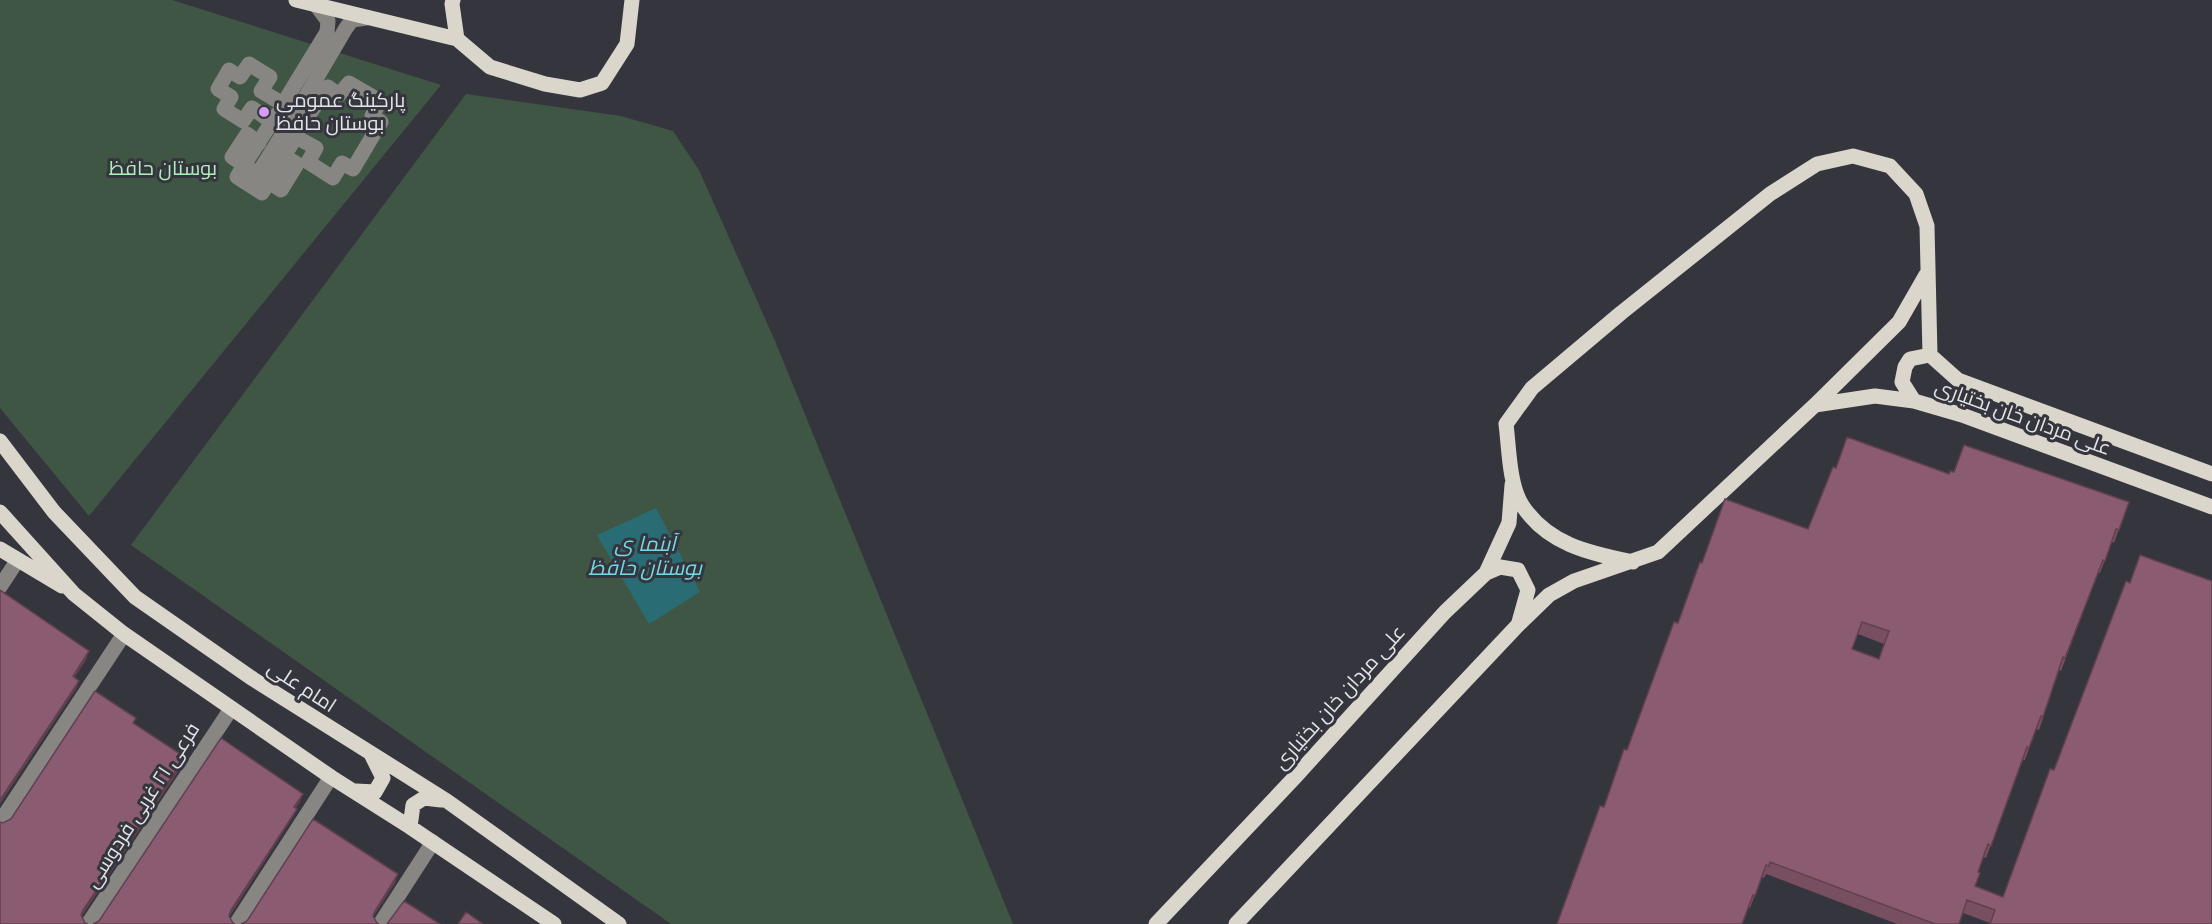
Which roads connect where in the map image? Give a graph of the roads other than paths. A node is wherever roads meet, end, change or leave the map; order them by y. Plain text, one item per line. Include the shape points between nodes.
1 (296, 0) edge
2 (453, 0) edge
3 (632, 0) edge
4 (316, 6) junction
5 (366, 18) junction
6 (457, 39) junction
7 (295, 112) junction
8 (272, 122) junction
9 (296, 137) junction
10 (263, 178) junction
11 (1928, 273) junction
12 (1930, 355) junction
13 (1914, 401) junction
14 (1815, 405) junction
15 (0, 441) edge
16 (2212, 474) edge
17 (1512, 476) junction
18 (2212, 507) edge
19 (0, 512) edge
20 (0, 549) edge
21 (17, 561) junction
22 (1633, 562) junction
23 (1485, 573) junction
24 (0, 587) edge
25 (74, 594) junction
26 (1518, 625) junction
27 (124, 634) junction
28 (231, 708) junction
29 (371, 755) junction
30 (331, 777) junction
31 (353, 791) junction
32 (447, 801) junction
33 (0, 822) edge
34 (410, 827) junction
35 (434, 843) junction
36 (543, 921) edge
37 (88, 924) edge
38 (236, 924) edge
39 (380, 924) edge
40 (619, 924) edge
41 (1156, 924) edge
42 (1236, 924) edge

1 - 4 main road
2 - 6 main road
3 - 6 main road via 627,44 602,82 580,90 490,67
4 - 5 main road
4 - 7 street via 328,21 327,32
5 - 6 main road
5 - 7 street via 352,20 346,27
7 - 8 street
7 - 8 street via 261,91 270,77 249,64 240,77 229,70 218,89 231,97 224,109 243,121 252,108
7 - 9 street
7 - 9 street via 327,87 339,95 349,83 380,101 372,116 381,122 353,169 342,163 333,178 308,162 316,148
7 - 10 street
8 - 10 street via 259,143 247,134 232,157 244,165 237,177 262,194
9 - 10 street via 284,156 297,164 281,190
11 - 12 main road, علی مردان خان بختیاری
11 - 14 main road via 1899,322
11 - 17 main road, علی مردان خان بختیاری via 1928,226 1916,194 1890,166 1853,156 1817,164 1770,194 1532,388 1506,424
12 - 13 main road via 1910,359 1905,367 1902,382
12 - 16 main road, علی مردان خان بختیاری via 1958,380
13 - 14 main road, علی مردان خان بختیاری via 1875,396
13 - 18 main road, علی مردان خان بختیاری
14 - 22 main road via 1658,552
15 - 29 main road, امام علی via 54,512 135,597
17 - 22 main road via 1521,504 1549,534 1582,551
17 - 23 main road, علی مردان خان بختیاری via 1509,524
19 - 25 main road
20 - 21 main road
21 - 24 street
21 - 25 main road
22 - 26 main road via 1574,581 1549,595
23 - 26 main road via 1500,567 1518,570 1528,590
23 - 41 main road, علی مردان خان بختیاری
25 - 27 main road
26 - 42 main road
27 - 28 main road
27 - 33 street
28 - 30 main road
28 - 37 street, فرعی ۲۱ غربی فردوسی
29 - 31 main road via 383,778 375,792
29 - 32 main road, امام علی
30 - 31 main road
30 - 38 street
31 - 34 main road
32 - 34 main road via 418,801 413,805
32 - 40 main road, امام علی
34 - 35 main road
35 - 36 main road
35 - 39 street

